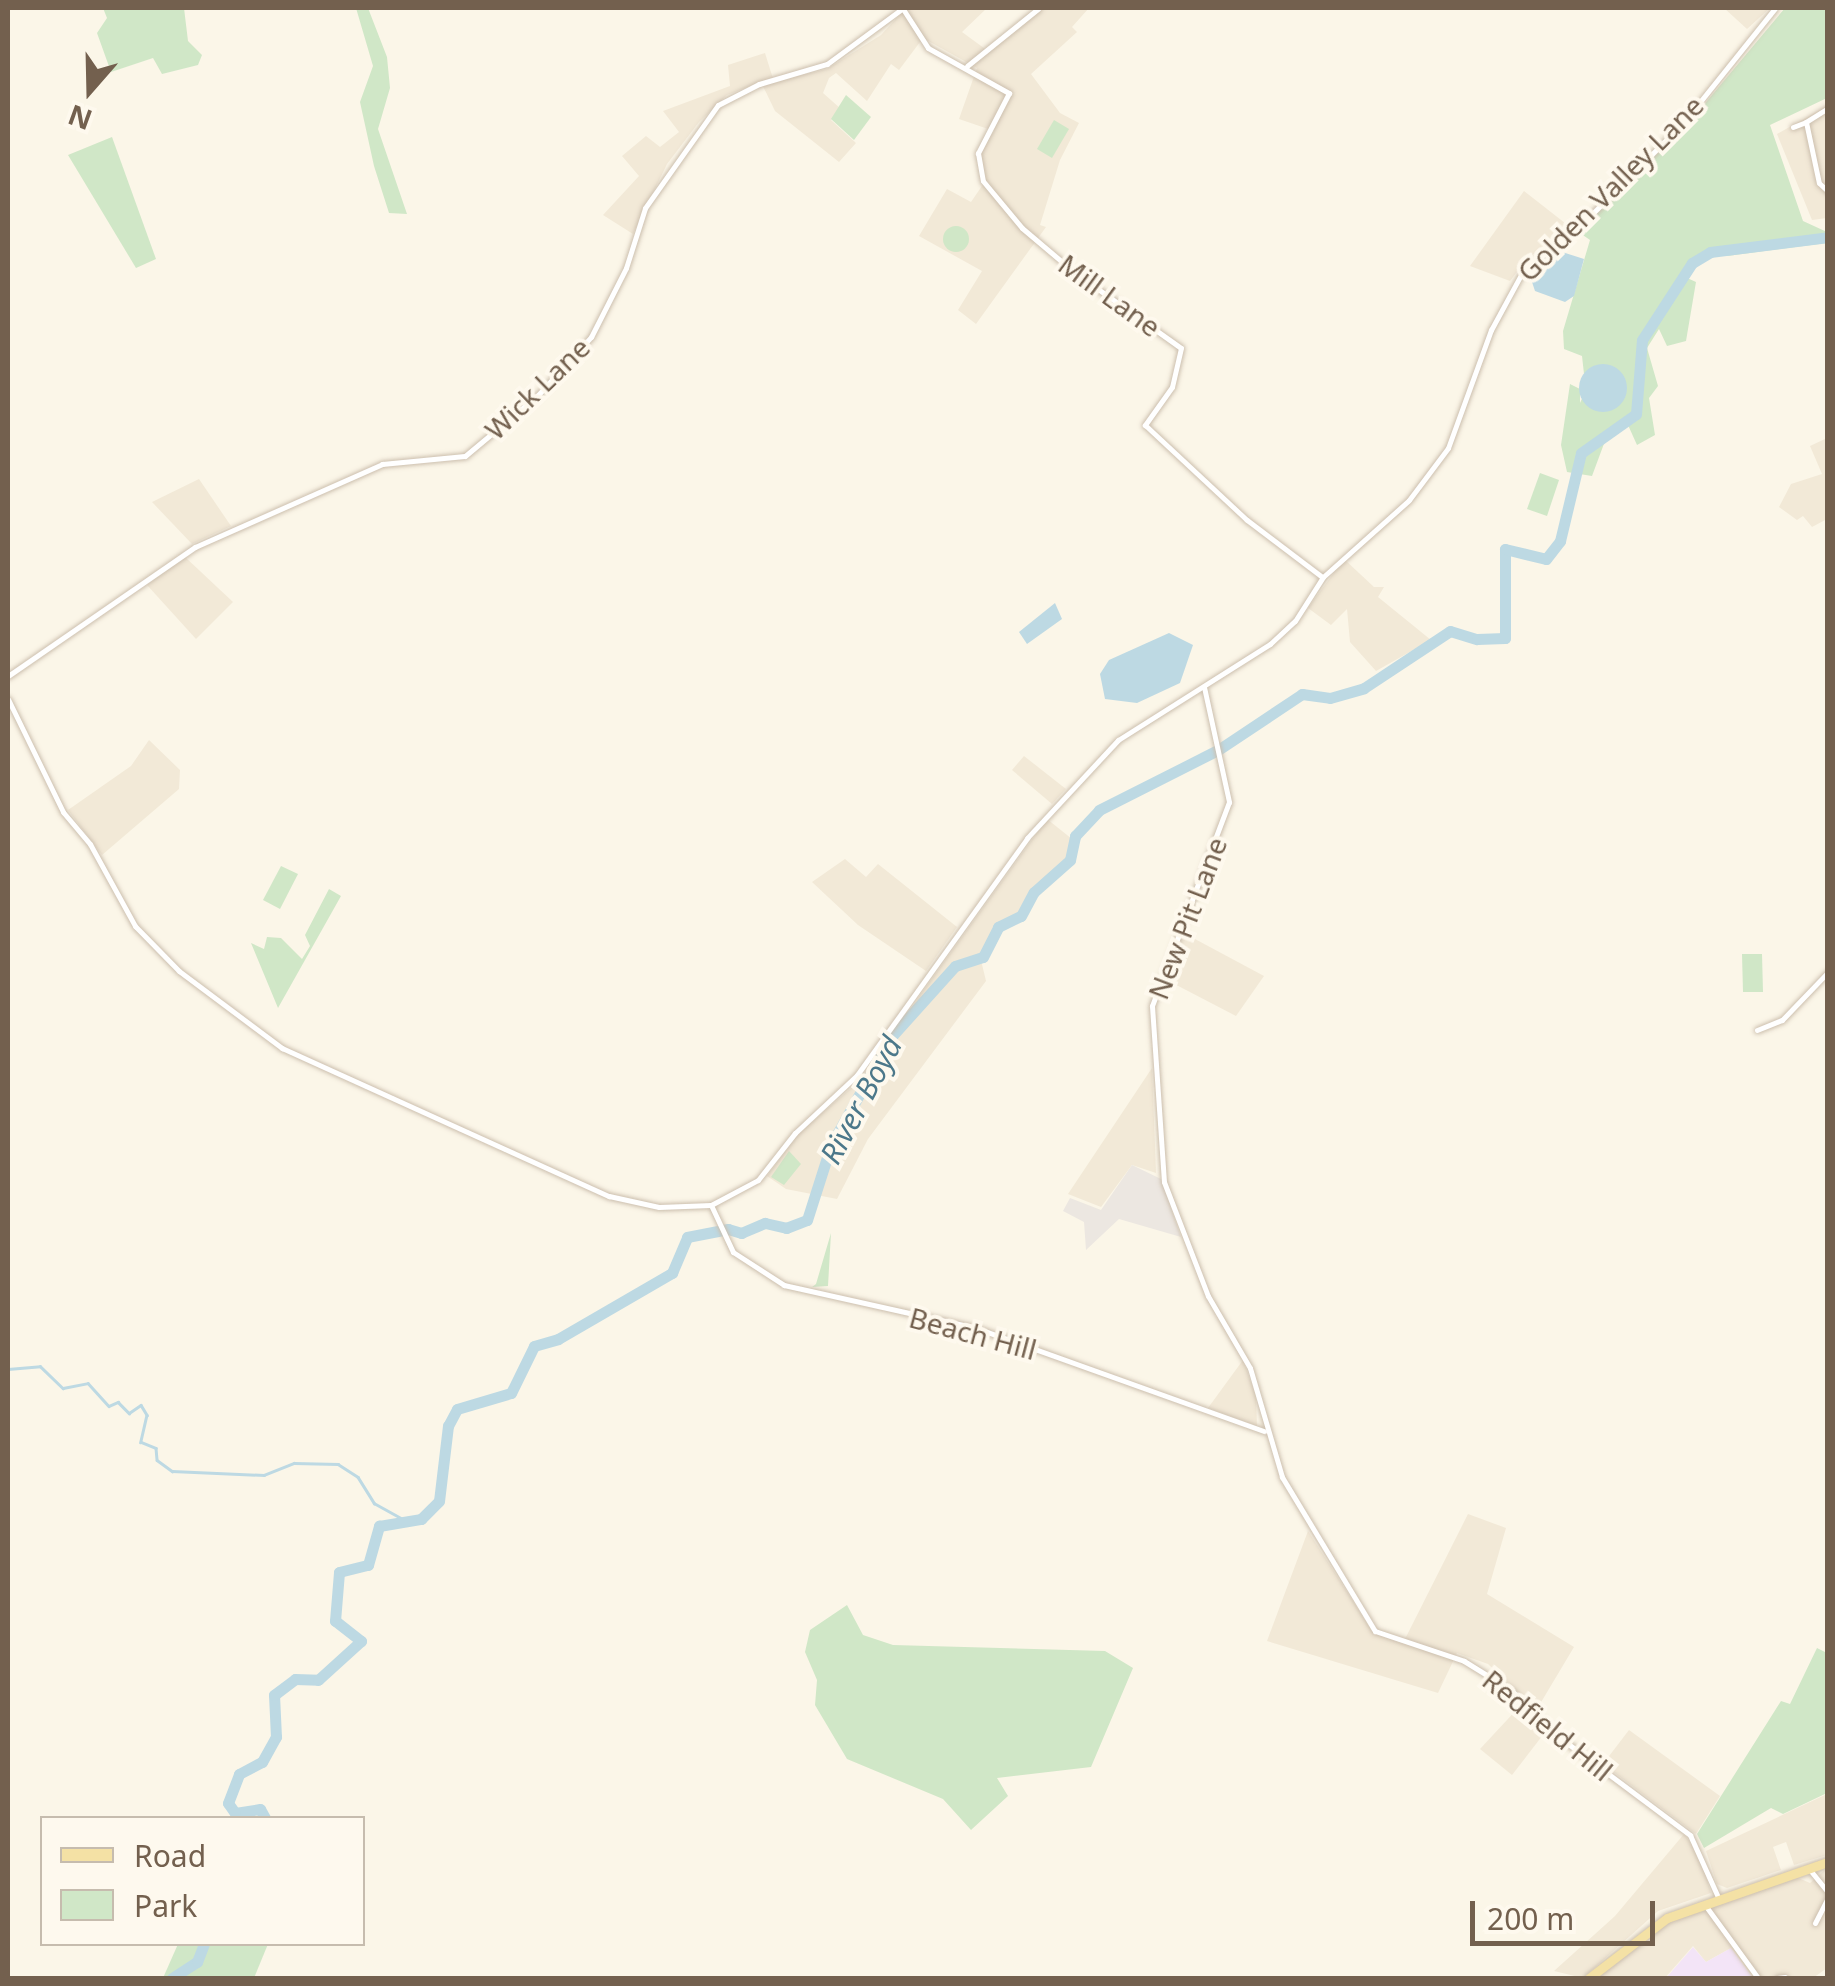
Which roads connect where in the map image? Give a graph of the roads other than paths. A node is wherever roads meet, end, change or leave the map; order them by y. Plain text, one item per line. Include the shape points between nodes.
1 (903, 8) edge
2 (1039, 8) edge
3 (1775, 8) edge
4 (967, 66) junction
5 (1828, 108) edge
6 (1806, 122) junction
7 (1792, 127) dead end
8 (1828, 191) edge
9 (1323, 577) junction
10 (8, 676) edge
11 (1204, 687) junction
12 (8, 698) edge
13 (1828, 972) edge
14 (1756, 1030) dead end
15 (710, 1205) junction
16 (1265, 1431) junction
17 (1828, 1862) edge
18 (1808, 1868) junction
19 (1828, 1894) edge
20 (1718, 1897) junction
21 (1704, 1902) junction
22 (1816, 1924) dead end
23 (1589, 1978) edge
24 (1758, 1978) edge
25 (1777, 1978) edge
26 (1786, 1978) edge

1 - 4 street, Mill Lane via 917,38
1 - 10 street, Wick Lane via 828,64 760,84 718,105 646,208 626,268 591,337 486,440 448,460 382,464 194,547
2 - 4 street
3 - 9 street, Golden Valley Lane via 1683,122 1588,218 1524,271 1491,330 1440,462 1409,500
4 - 9 street, Mill Lane via 1009,93 978,154 983,181 1022,228 1074,272 1181,348 1172,387 1144,425 1248,520
5 - 6 street
6 - 7 street
6 - 8 street via 1819,183
9 - 11 street, Golden Valley Lane via 1287,630
11 - 15 street, Golden Valley Lane via 1118,740 1027,838 857,1075 794,1133 758,1180
11 - 16 street, New Pit Lane via 1212,744 1229,791 1225,821 1162,966 1150,1024 1164,1182 1208,1296 1250,1368
12 - 15 street via 64,812 136,926 179,971 282,1048 609,1196 659,1207
13 - 14 street via 1782,1020
15 - 16 street, Beach Hill via 732,1252 784,1285 976,1328
16 - 20 street, Redfield Hill via 1288,1491 1375,1631 1464,1661 1510,1690 1551,1731 1690,1834
17 - 18 main road
18 - 19 street
18 - 20 main road
19 - 22 street
20 - 21 main road
21 - 23 main road via 1640,1933
21 - 24 street
25 - 26 street

